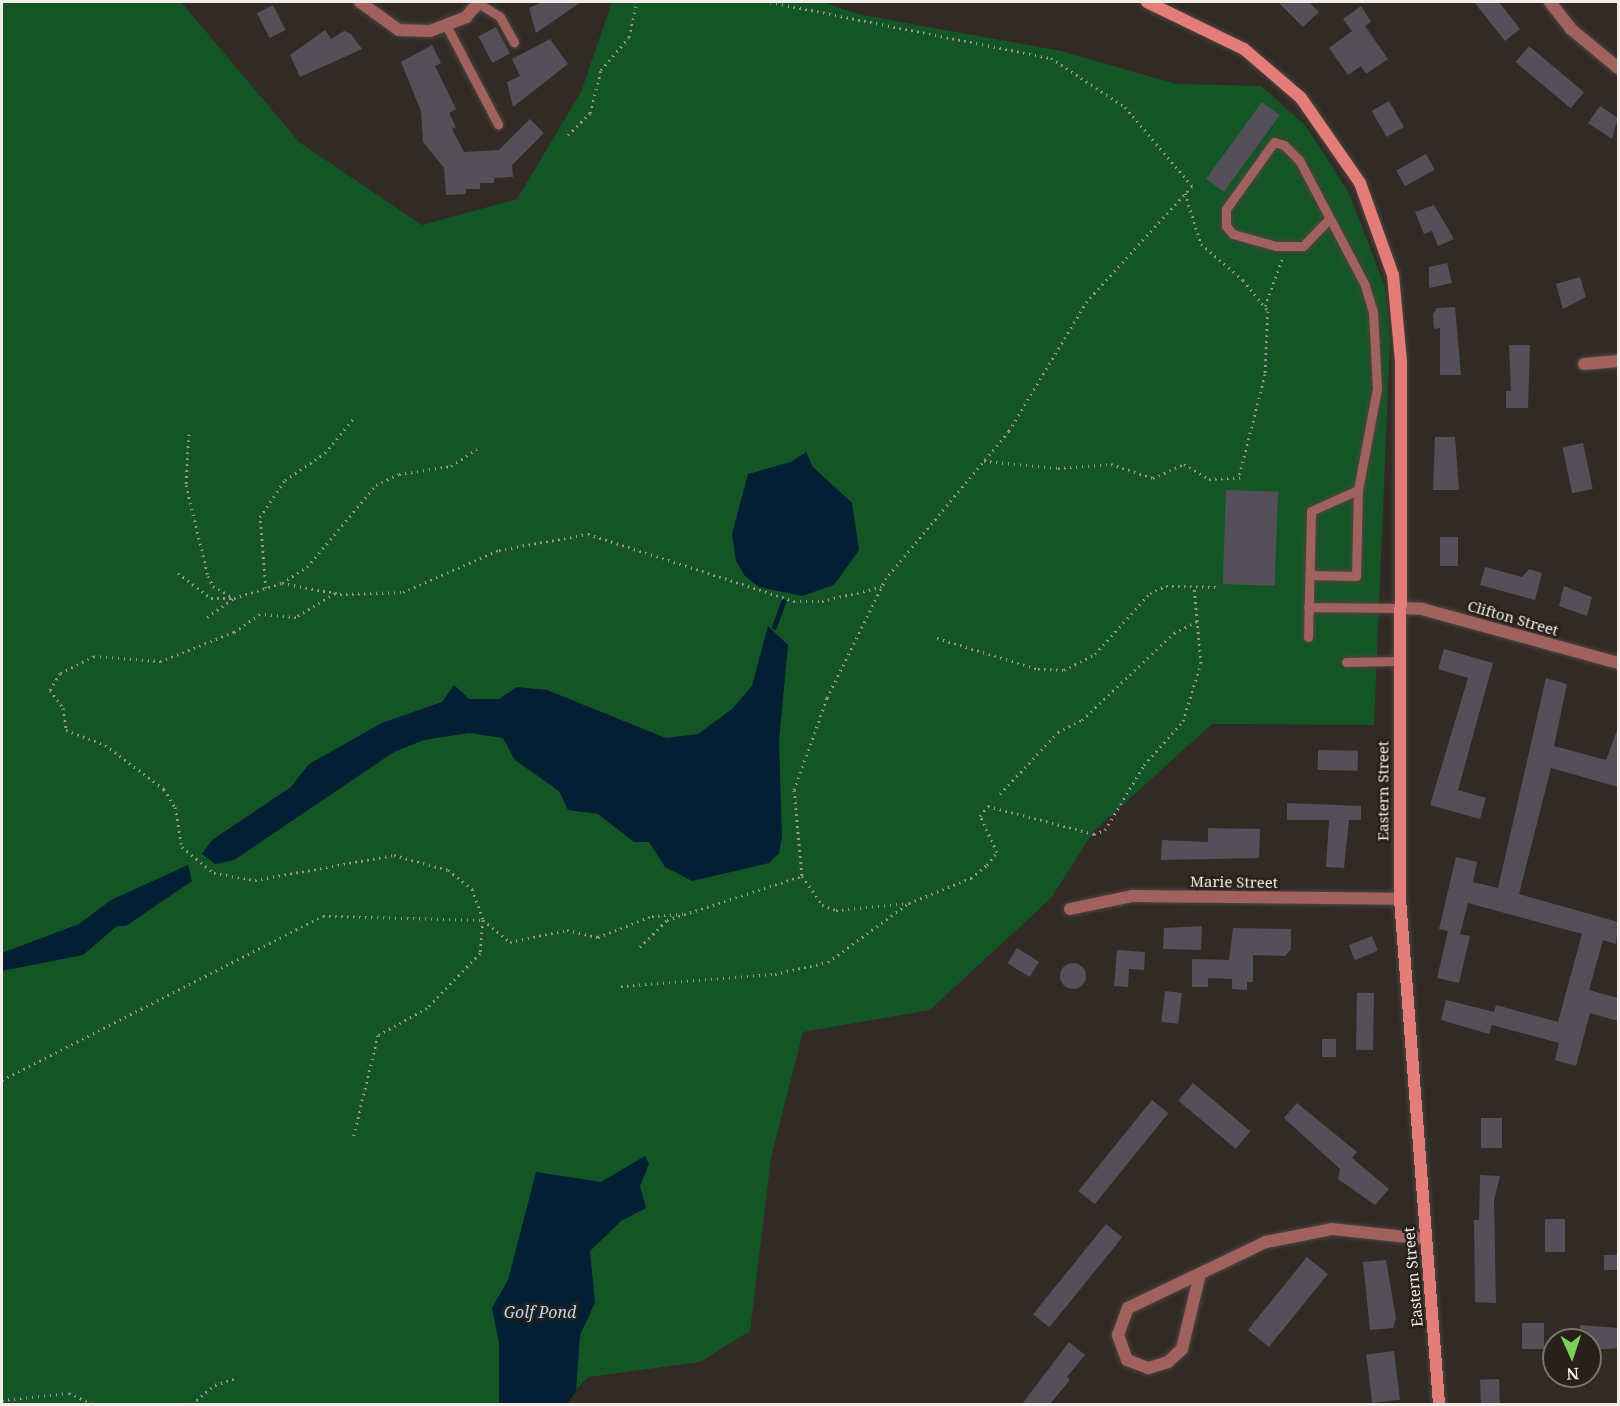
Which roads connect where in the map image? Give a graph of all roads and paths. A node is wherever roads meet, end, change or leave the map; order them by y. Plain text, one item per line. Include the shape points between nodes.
1 (360, 2) edge
2 (479, 2) edge
3 (637, 2) edge
4 (770, 2) edge
5 (1147, 2) edge
6 (1550, 2) edge
7 (447, 27) junction
8 (514, 42) dead end
9 (1618, 68) edge
10 (498, 124) dead end
11 (568, 135) dead end
12 (1185, 193) junction
13 (1329, 219) junction
14 (1286, 246) junction
15 (1265, 306) junction
16 (1618, 362) edge
17 (1584, 364) dead end
18 (354, 418) dead end
19 (189, 434) dead end
20 (477, 449) dead end
21 (984, 461) junction
22 (1358, 490) junction
23 (178, 573) dead end
24 (1309, 575) junction
25 (282, 583) junction
26 (1194, 586) junction
27 (881, 587) junction
28 (1217, 587) dead end
29 (266, 588) junction
30 (335, 593) junction
31 (234, 598) junction
32 (1308, 607) junction
33 (1399, 608) junction
34 (207, 617) dead end
35 (1198, 621) junction
36 (1308, 637) dead end
37 (937, 638) dead end
38 (1398, 661) junction
39 (1346, 662) dead end
40 (1618, 663) edge
41 (1000, 794) dead end
42 (802, 876) junction
43 (1400, 899) junction
44 (909, 903) junction
45 (1070, 909) dead end
46 (683, 914) junction
47 (483, 920) junction
48 (640, 947) dead end
49 (621, 986) dead end
50 (2, 1080) edge
51 (353, 1138) dead end
52 (1425, 1239) junction
53 (1199, 1278) junction
54 (234, 1378) dead end
55 (2, 1400) edge
56 (93, 1404) edge
57 (192, 1404) edge
58 (1439, 1404) edge

1 - 7 street via 399,30
2 - 7 street
2 - 8 lane via 500,16
3 - 11 path via 629,37 601,70 590,113
4 - 12 path via 1051,57 1125,107 1192,186
5 - 33 street, Eastern Street via 1216,32 1285,82 1337,142 1360,183 1388,257 1400,321
6 - 9 street via 1571,30
7 - 10 lane
12 - 15 path via 1201,244
12 - 21 path via 1087,301 1024,409
13 - 14 lane via 1303,246
13 - 14 lane via 1299,160 1274,142 1226,209 1226,226 1243,241
13 - 22 lane via 1365,285 1378,337 1377,388
14 - 15 path
15 - 21 path via 1265,375 1241,477 1209,479 1184,464 1153,478 1111,464 1058,468
16 - 17 street
18 - 29 path via 325,453 285,480 260,517
19 - 31 path via 186,485 208,576 213,586
20 - 25 path via 451,466 399,474 376,485 306,567
21 - 27 path
22 - 24 lane via 1311,511
22 - 24 lane via 1356,576
23 - 31 path via 211,598
24 - 32 lane
25 - 29 path
25 - 30 path
26 - 28 path
26 - 35 path
26 - 37 path via 1150,593 1095,654 1064,670 1038,669
27 - 30 path via 822,601 794,601 588,534 499,550 403,592
27 - 42 path via 827,698 794,790
29 - 31 path
30 - 47 path via 296,617 260,614 234,632 161,661 136,663 111,654 71,666 50,685 63,708 63,726 105,745 157,780 175,807 185,852 222,877 255,880 394,855 465,879
31 - 34 path
32 - 33 lane
32 - 36 lane
33 - 38 street, Eastern Street
33 - 40 street, Clifton Street via 1454,617
35 - 41 path via 1174,633 1082,720 1058,732
35 - 44 path via 1202,663 1184,721 1144,765 1112,825 1094,834 1000,807 981,808 996,852 987,865 971,878
38 - 39 lane
38 - 43 street, Eastern Street
42 - 44 path via 822,905 836,909
42 - 46 path
43 - 45 street, Marie Street via 1132,896
43 - 52 street, Eastern Street
44 - 49 path via 828,962 806,969 631,989
46 - 47 path via 652,916 598,937 567,930 510,942
46 - 48 path via 667,920
47 - 50 path via 323,916
47 - 51 path via 480,952 464,973 427,1008 378,1035
52 - 53 street via 1361,1229 1308,1230 1251,1247
52 - 58 street, Eastern Street
53 - 53 street via 1146,1295 1128,1308 1118,1335 1127,1360 1148,1368 1168,1362 1182,1349
54 - 57 path via 215,1385
55 - 56 path via 69,1393

